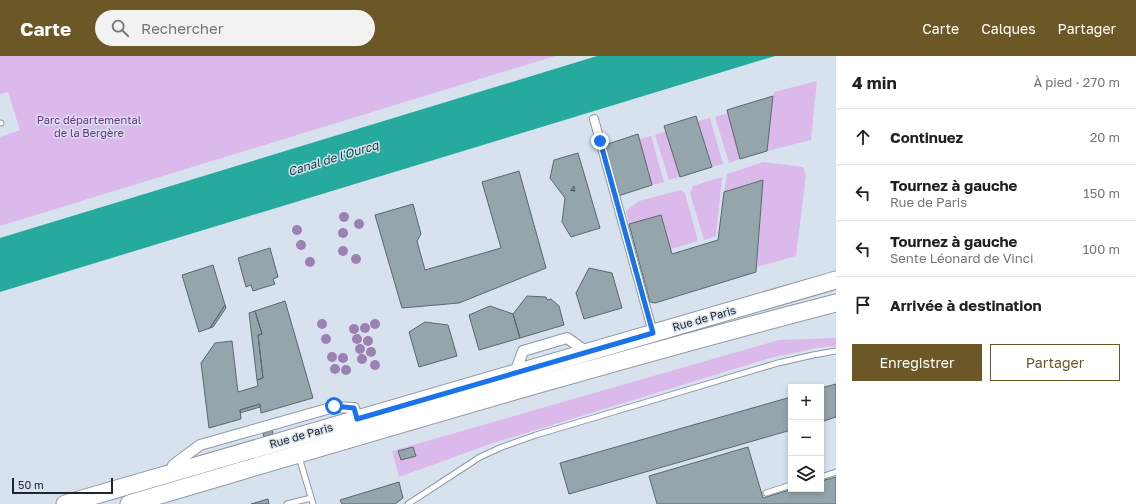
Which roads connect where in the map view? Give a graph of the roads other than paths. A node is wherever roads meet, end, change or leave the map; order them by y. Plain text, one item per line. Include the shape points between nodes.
1 (594, 119) dead end
2 (836, 280) edge
3 (836, 303) edge
4 (653, 333) junction
5 (836, 351) edge
6 (357, 419) junction
7 (298, 454) junction
8 (173, 465) dead end
9 (836, 472) edge
10 (824, 476) edge
11 (788, 486) edge
12 (766, 493) dead end
13 (311, 498) junction
14 (65, 504) edge
15 (129, 504) edge
16 (287, 504) edge
17 (312, 504) edge
18 (408, 504) edge

1 - 4 street
2 - 4 main road, Rue de Paris
3 - 7 main road, Rue de Paris via 746,326
4 - 6 main road, Rue de Paris
5 - 18 lane via 778,363 502,447 480,457
6 - 8 street via 354,408 334,406 200,444
6 - 14 main road, Rue de Paris
7 - 13 lane
7 - 15 main road, Rue de Paris
9 - 10 lane
11 - 12 lane
13 - 16 lane
13 - 17 lane

